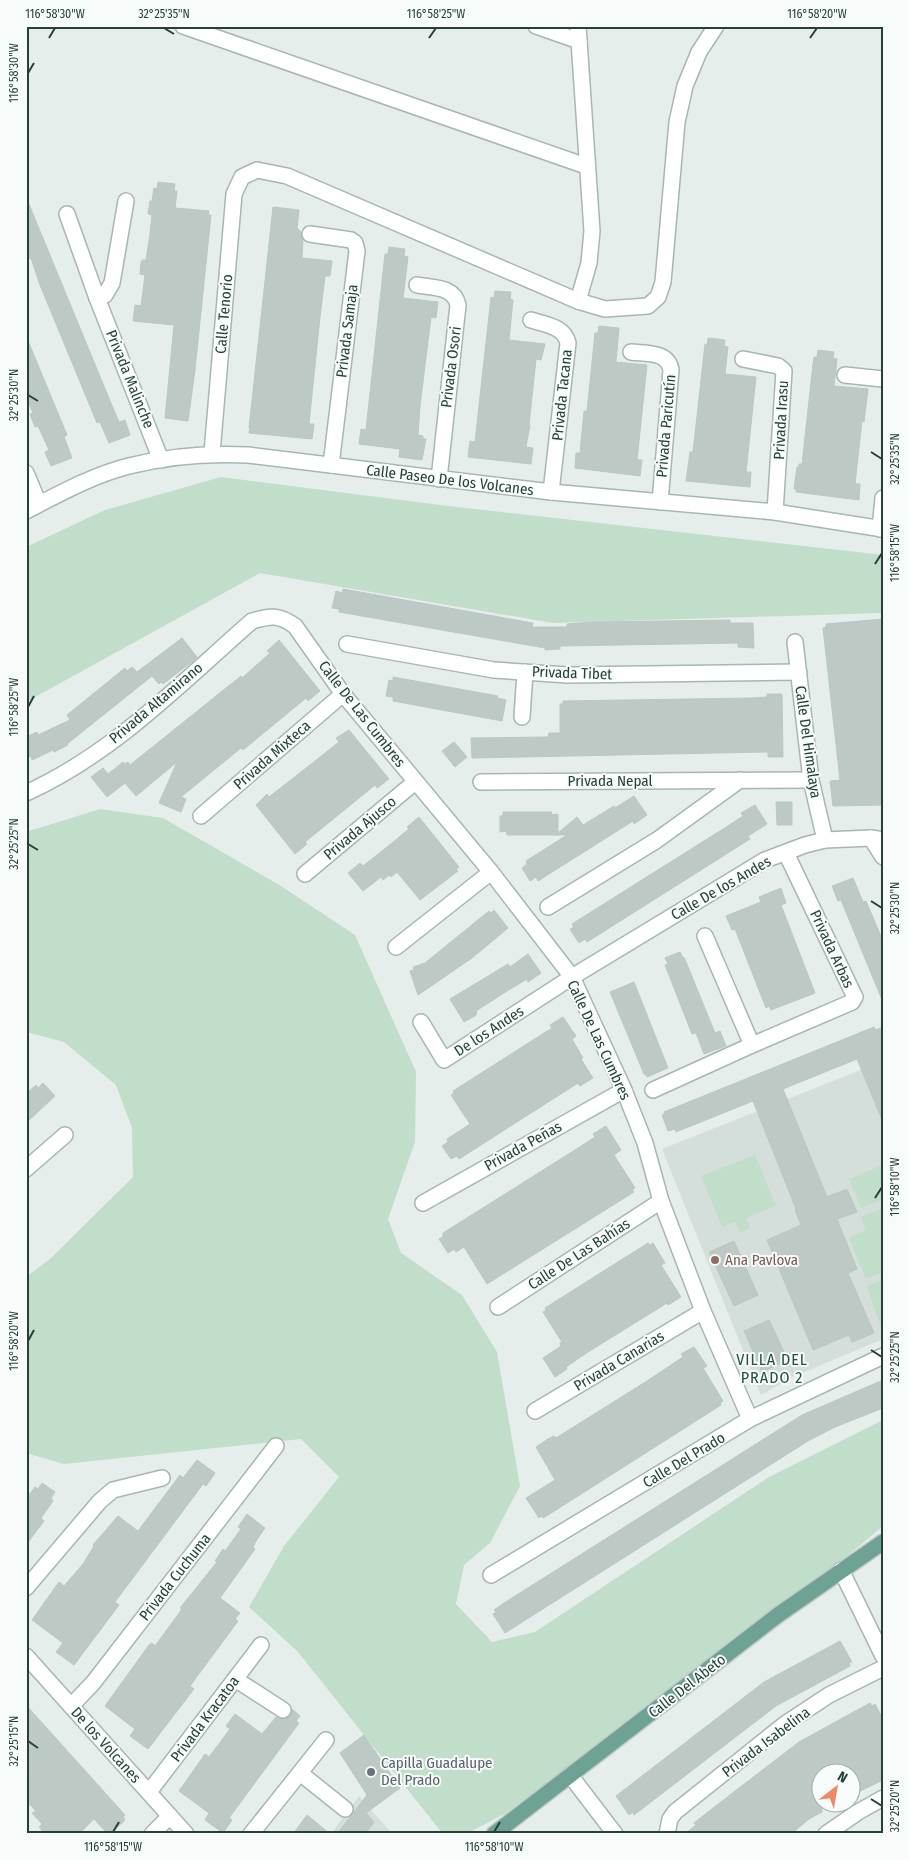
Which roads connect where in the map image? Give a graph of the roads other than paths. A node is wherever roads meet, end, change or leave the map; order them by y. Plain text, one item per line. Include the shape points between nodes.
1 (183, 26) edge
2 (536, 26) edge
3 (716, 26) edge
4 (578, 34) edge
5 (586, 166) junction
6 (126, 201) dead end
7 (67, 214) dead end
8 (310, 234) dead end
9 (417, 285) dead end
10 (97, 298) junction
11 (578, 301) junction
12 (531, 320) dead end
13 (631, 352) dead end
14 (743, 358) dead end
15 (845, 375) dead end
16 (883, 379) edge
17 (212, 453) junction
18 (161, 460) junction
19 (331, 465) junction
20 (26, 473) edge
21 (438, 479) junction
22 (551, 492) junction
23 (883, 498) edge
24 (660, 502) junction
25 (33, 507) edge
26 (775, 512) junction
27 (882, 529) edge
28 (284, 618) joint
29 (795, 642) dead end
30 (347, 644) dead end
31 (525, 672) junction
32 (799, 672) junction
33 (343, 694) junction
34 (522, 717) dead end
35 (740, 780) junction
36 (811, 780) junction
37 (415, 782) junction
38 (481, 782) dead end
39 (26, 793) edge
40 (201, 816) dead end
41 (877, 839) edge
42 (826, 840) junction
43 (786, 853) junction
44 (883, 857) edge
45 (491, 872) junction
46 (305, 874) dead end
47 (548, 906) dead end
48 (705, 936) dead end
49 (396, 947) dead end
50 (572, 977) junction
51 (421, 1022) dead end
52 (752, 1045) junction
53 (624, 1090) junction
54 (653, 1090) dead end
55 (65, 1135) dead end
56 (26, 1168) edge
57 (661, 1201) junction
58 (423, 1203) dead end
59 (498, 1307) dead end
60 (703, 1311) junction
61 (883, 1356) edge
62 (535, 1412) dead end
63 (750, 1420) junction
64 (276, 1446) dead end
65 (162, 1478) dead end
66 (883, 1542) edge
67 (841, 1570) junction
68 (491, 1576) dead end
69 (26, 1588) edge
70 (261, 1645) dead end
71 (26, 1656) edge
72 (883, 1656) edge
73 (883, 1668) edge
74 (235, 1679) junction
75 (71, 1706) junction
76 (283, 1710) dead end
77 (326, 1740) dead end
78 (300, 1773) junction
79 (570, 1775) junction
80 (149, 1792) junction
81 (883, 1798) edge
82 (345, 1810) dead end
83 (170, 1816) junction
84 (152, 1834) edge
85 (186, 1834) edge
86 (251, 1834) edge
87 (494, 1834) edge
88 (616, 1834) edge
89 (667, 1834) edge
90 (826, 1834) edge

1 - 5 street
2 - 4 street
3 - 11 street via 699,52 685,86 677,122 663,282 658,297 648,306 605,309
4 - 5 street
5 - 11 street via 592,230 590,263
6 - 10 street via 112,283 105,295
7 - 10 street, Privada Malinche
8 - 19 street, Privada Samaja via 351,240 357,251
9 - 21 street, Privada Osori via 450,292 458,305
10 - 18 street, Privada Malinche
11 - 17 street, Calle Tenorio via 287,176 257,170 242,177 234,194
12 - 22 street, Privada Tacana via 561,330 568,343
13 - 24 street, Privada Paricutín via 658,355 670,363
14 - 26 street, Privada Irasu via 778,366 784,371
15 - 16 street
17 - 18 street, Calle Paseo De los Volcanes
17 - 19 street, Calle Paseo De los Volcanes
18 - 25 street, Calle Paseo De los Volcanes via 129,466 94,478
19 - 21 street, Calle Paseo De los Volcanes
20 - 25 street
21 - 22 street, Calle Paseo De los Volcanes
22 - 24 street, Calle Paseo De los Volcanes
23 - 27 street
24 - 26 street, Calle Paseo De los Volcanes
26 - 27 street, Calle Paseo De los Volcanes
28 - 33 street, Calle De Las Cumbres via 295,626
28 - 39 street, Privada Altamirano via 269,616 252,621 129,729 56,780
29 - 32 street, Calle Del Himalaya
30 - 31 street, Privada Tibet via 494,670
31 - 32 street, Privada Tibet via 568,675
31 - 34 street
32 - 36 street, Calle Del Himalaya
33 - 37 street, Calle De Las Cumbres
33 - 40 street, Privada Mixteca
35 - 36 street, Privada Nepal
35 - 38 street, Privada Nepal
35 - 47 street via 657,840
36 - 42 street, Calle Del Himalaya
37 - 45 street, Calle De Las Cumbres
37 - 46 street, Privada Ajusco
41 - 42 street, Calle De los Andes
41 - 44 street
42 - 43 street, Calle De los Andes
43 - 50 street, Calle De los Andes via 765,860
43 - 52 street, Privada Arbas via 855,997 852,1002
45 - 49 street
45 - 50 street, Calle De Las Cumbres
48 - 52 street
50 - 51 street, De los Andes via 444,1060
50 - 53 street, Calle De Las Cumbres
52 - 54 street, Privada Arbas
53 - 57 street, Calle De Las Cumbres via 645,1143
53 - 58 street, Privada Peñas
55 - 56 street
57 - 59 street, Calle De Las Bahías
57 - 60 street, Calle De Las Cumbres
60 - 62 street, Privada Canarias
60 - 63 street, Calle De Las Cumbres
61 - 63 street, Calle Del Prado
63 - 68 street, Calle Del Prado
64 - 75 street, Privada Cuchuma via 93,1684
65 - 69 street via 113,1490
66 - 67 main road, Calle Del Abeto
67 - 72 street
67 - 79 main road, Calle Del Abeto
70 - 74 street, Privada Kracatoa
71 - 75 street, De los Volcanes
73 - 89 street, Privada Isabelina via 829,1695 786,1724 675,1812 670,1818
74 - 76 street
74 - 80 street, Privada Kracatoa
75 - 80 street, De los Volcanes
77 - 78 street
78 - 82 street
78 - 86 street
79 - 87 main road, Calle Del Abeto
79 - 88 street
80 - 83 street, De los Volcanes
81 - 90 street
83 - 84 street
83 - 85 street, De los Volcanes

